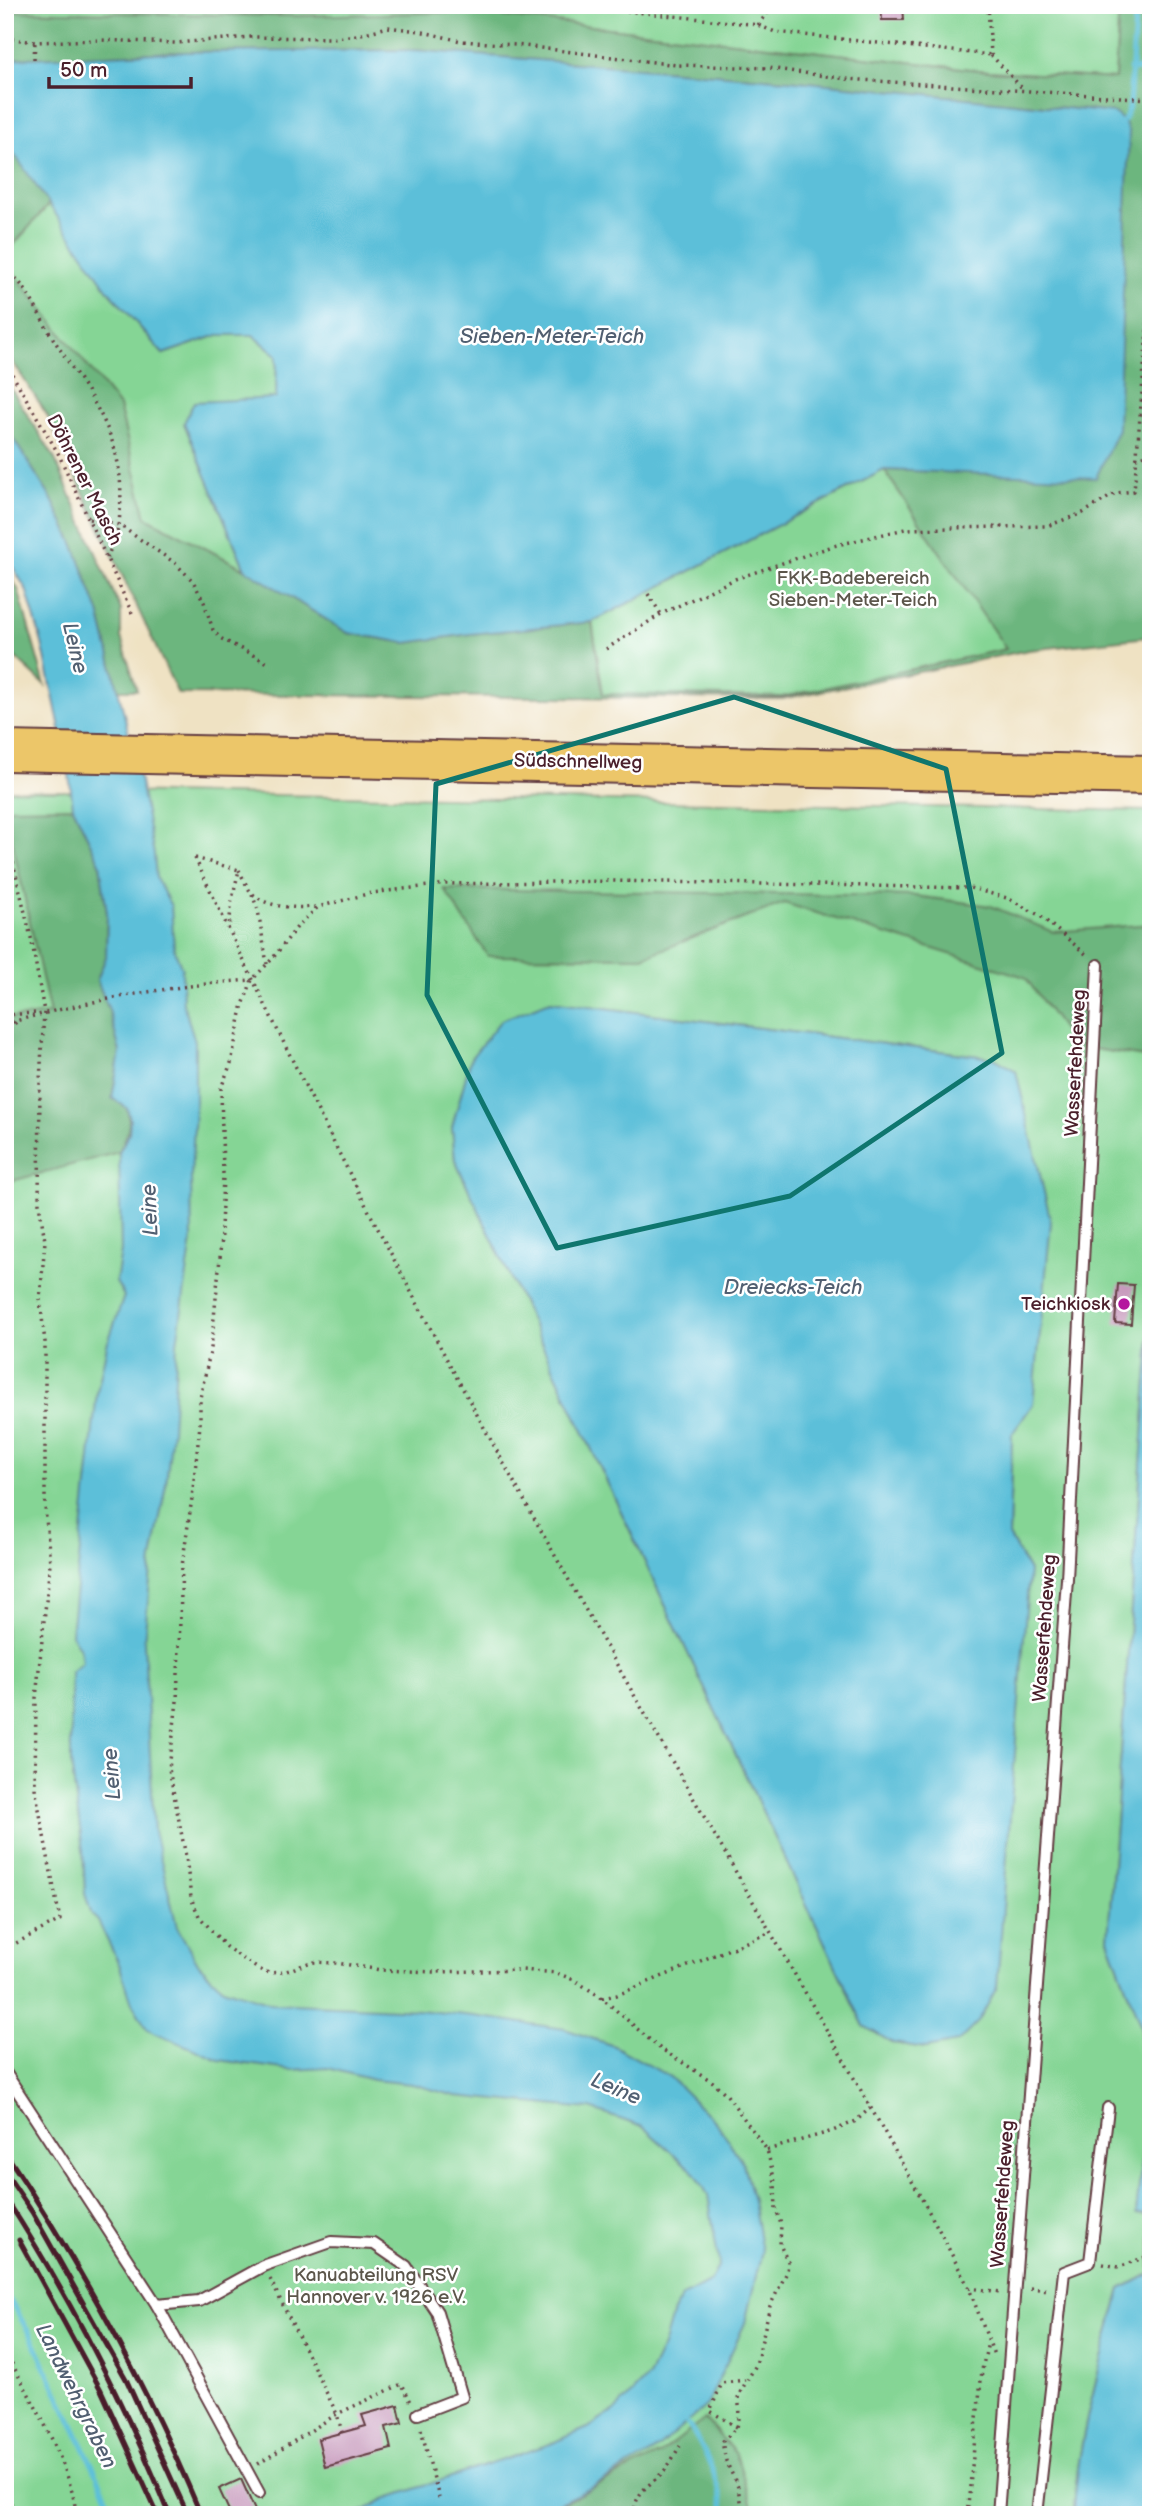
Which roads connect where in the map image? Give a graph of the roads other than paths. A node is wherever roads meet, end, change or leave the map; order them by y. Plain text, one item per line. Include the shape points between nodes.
1 (5, 751) edge
2 (242, 768) junction
3 (1151, 775) edge
4 (5, 777) edge
5 (1151, 797) edge
6 (1098, 965) road end
7 (5, 2073) edge
8 (1108, 2108) dead end
9 (157, 2305) junction
10 (418, 2414) road end
11 (259, 2493) dead end
12 (998, 2515) edge
13 (1037, 2515) edge

1 - 2 highway, Südschnellweg
2 - 3 highway, Südschnellweg
2 - 4 highway, Südschnellweg
2 - 5 highway, Südschnellweg
6 - 12 lane, Wasserfehdeweg via 1067,1579
7 - 9 lane
8 - 13 lane via 1090,2262 1064,2272
9 - 10 lane via 199,2301 263,2266 331,2242 374,2244 406,2266 437,2312 462,2397
9 - 11 lane

